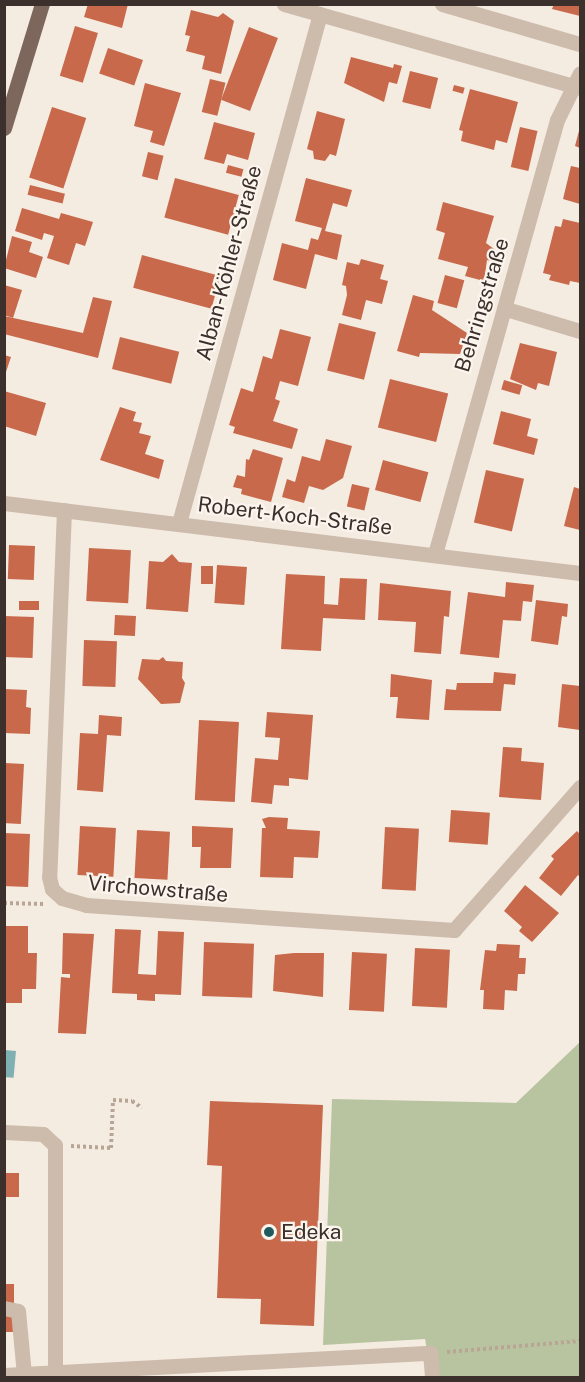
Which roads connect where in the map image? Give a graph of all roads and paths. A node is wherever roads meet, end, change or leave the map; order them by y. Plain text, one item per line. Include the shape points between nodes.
1 (42, 4) edge
2 (284, 4) edge
3 (442, 4) edge
4 (320, 14) junction
5 (580, 44) edge
6 (578, 82) edge
7 (4, 128) edge
8 (506, 309) junction
9 (580, 331) edge
10 (4, 503) edge
11 (64, 510) junction
12 (179, 523) junction
13 (435, 554) junction
14 (580, 573) edge
15 (580, 787) edge
16 (62, 898) junction
17 (4, 903) edge
18 (142, 1108) dead end
19 (4, 1132) edge
20 (81, 1146) dead end
21 (4, 1308) edge
22 (580, 1341) edge
23 (430, 1353) junction
24 (56, 1373) junction
25 (24, 1374) junction
26 (4, 1375) edge
27 (432, 1377) edge

1 - 7 main road
2 - 4 street
3 - 5 street
4 - 6 street
4 - 12 street, Alban-Köhler-Straße
6 - 8 street, Behringstraße via 557,120
8 - 9 street
8 - 13 street, Behringstraße via 492,339
10 - 11 street, Robert-Koch-Straße
11 - 12 street, Robert-Koch-Straße
11 - 16 street, Virchowstraße via 49,877 52,889
12 - 13 street, Robert-Koch-Straße
13 - 14 street, Robert-Koch-Straße
15 - 16 street, Virchowstraße via 453,930 86,905
16 - 17 path via 40,905
18 - 20 path via 132,1101 113,1100 111,1148
19 - 24 street via 43,1134 55,1145
21 - 25 street via 18,1311
22 - 23 path
23 - 24 street
23 - 27 street
24 - 25 street
25 - 26 street

